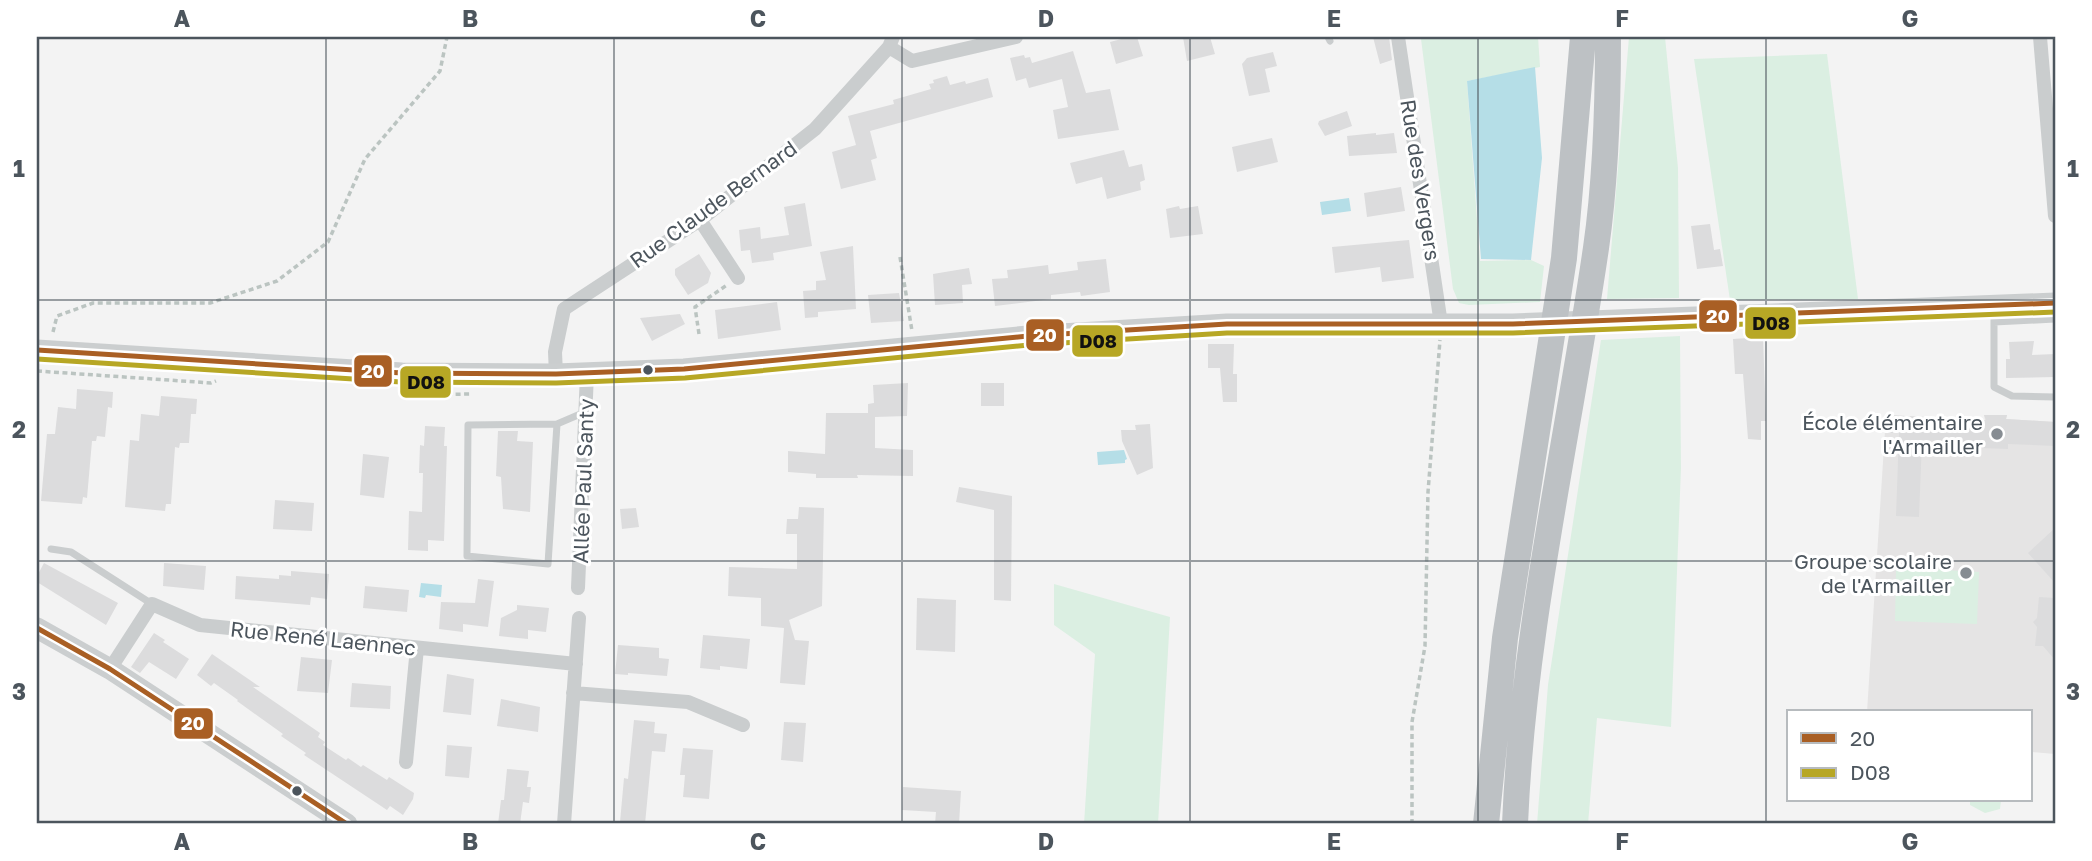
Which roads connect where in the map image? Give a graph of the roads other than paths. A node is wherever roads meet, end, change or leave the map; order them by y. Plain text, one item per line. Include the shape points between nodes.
1 (1016, 37) edge
2 (1398, 37) edge
3 (1583, 37) edge
4 (1608, 37) edge
5 (2040, 37) edge
6 (891, 42) edge
7 (2055, 216) edge
8 (700, 220) junction
9 (738, 278) road end
10 (2055, 303) edge
11 (1994, 314) junction
12 (2055, 319) edge
13 (1441, 324) junction
14 (43, 351) edge
15 (587, 373) junction
16 (556, 374) junction
17 (2055, 397) edge
18 (586, 412) junction
19 (556, 424) junction
20 (51, 549) dead end
21 (578, 588) dead end
22 (152, 604) junction
23 (579, 618) dead end
24 (37, 628) edge
25 (417, 648) junction
26 (576, 664) junction
27 (110, 669) junction
28 (573, 693) junction
29 (743, 725) dead end
30 (406, 762) dead end
31 (346, 824) edge
32 (564, 824) edge
33 (1486, 824) edge
34 (1515, 824) edge

1 - 6 street via 912,61
2 - 13 street, Rue des Vergers
3 - 33 highway via 1564,258 1505,638
4 - 34 highway via 1608,103 1596,246 1533,624
5 - 7 street
6 - 8 street, Rue Claude Bernard via 815,129
8 - 9 street
8 - 16 street, Rue Claude Bernard via 564,309 555,352
10 - 11 main road
11 - 12 lane
11 - 13 main road
11 - 17 lane via 1994,387 2012,396
13 - 15 main road via 1227,324 1092,331 684,369
14 - 16 main road via 402,373
15 - 16 main road
15 - 18 street, Allée Paul Santy
18 - 19 lane
18 - 21 street, Allée Paul Santy
19 - 19 lane via 468,425 467,556 548,564
20 - 22 lane via 71,552
22 - 25 street, Rue René Laennec via 201,625
22 - 27 street
23 - 26 street
24 - 27 main road
25 - 26 street, Rue René Laennec
25 - 30 street
26 - 28 street
27 - 31 main road
28 - 29 street via 688,702
28 - 32 street

